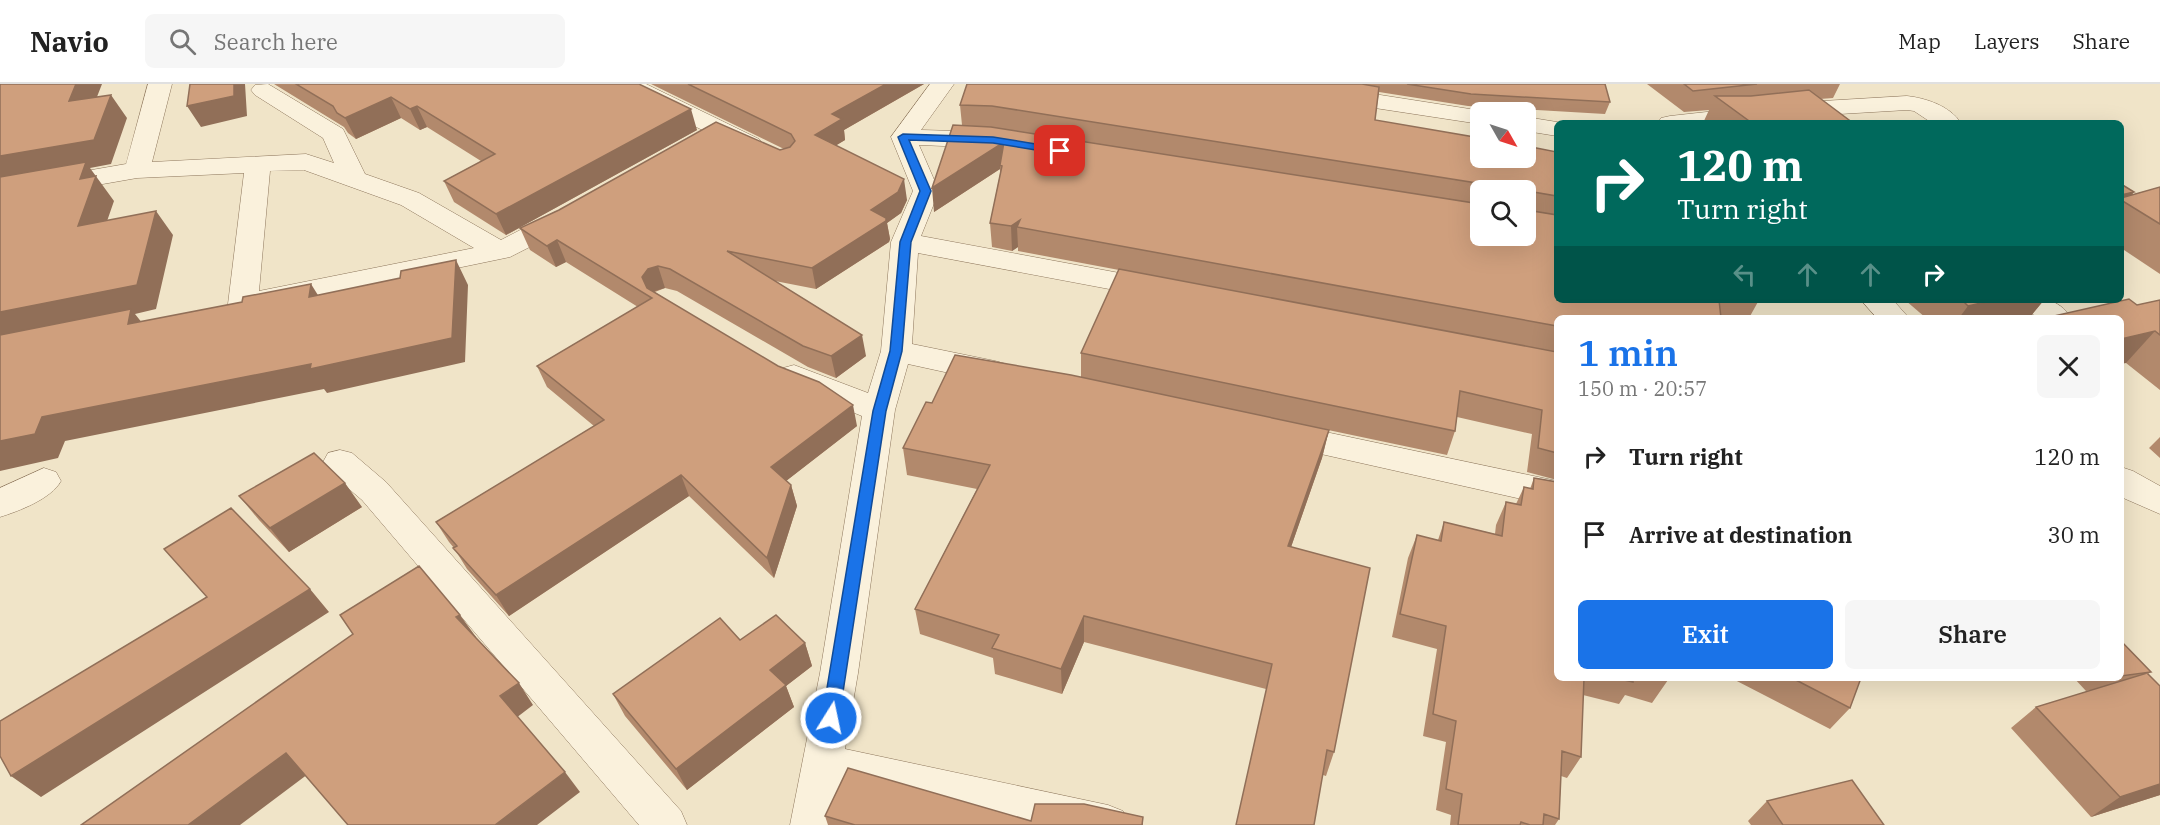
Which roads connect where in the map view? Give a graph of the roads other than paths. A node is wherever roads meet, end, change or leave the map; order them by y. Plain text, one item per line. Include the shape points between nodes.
1 (160, 84) edge
2 (627, 84) edge
3 (942, 84) edge
4 (1263, 84) edge
5 (263, 90) dead end
6 (1470, 115) edge
7 (1697, 120) edge
8 (1944, 120) edge
9 (1536, 126) edge
10 (1554, 129) edge
11 (903, 137) junction
12 (1017, 144) edge
13 (774, 156) edge
14 (258, 164) junction
15 (137, 170) junction
16 (354, 179) junction
17 (0, 194) edge
18 (586, 206) edge
19 (905, 242) junction
20 (500, 251) junction
21 (1185, 295) edge
22 (1879, 303) edge
23 (2038, 303) edge
24 (1891, 315) edge
25 (2052, 315) edge
26 (896, 351) junction
27 (766, 359) edge
28 (1023, 379) edge
29 (879, 411) junction
30 (1256, 429) edge
31 (340, 462) dead end
32 (44, 481) dead end
33 (2124, 482) edge
34 (1554, 493) edge
35 (2160, 501) edge
36 (0, 504) edge
37 (822, 763) junction
38 (666, 825) edge
39 (811, 825) edge
40 (1108, 825) edge

1 - 15 street
2 - 13 street via 710,136
3 - 11 street
4 - 6 street
5 - 16 street via 334,134
7 - 8 street via 1907,103 1921,105
9 - 10 street
11 - 12 street
11 - 19 street via 926,191
14 - 15 street
14 - 16 street via 306,162
14 - 20 street via 231,306
15 - 17 street
16 - 20 street via 410,200
18 - 20 street
19 - 21 street
19 - 26 street
22 - 24 street
23 - 25 street
26 - 28 street
26 - 29 street
27 - 29 street via 796,377
29 - 37 street
30 - 34 street
31 - 38 street via 374,491
32 - 36 street
33 - 35 street
37 - 39 street
37 - 40 street

